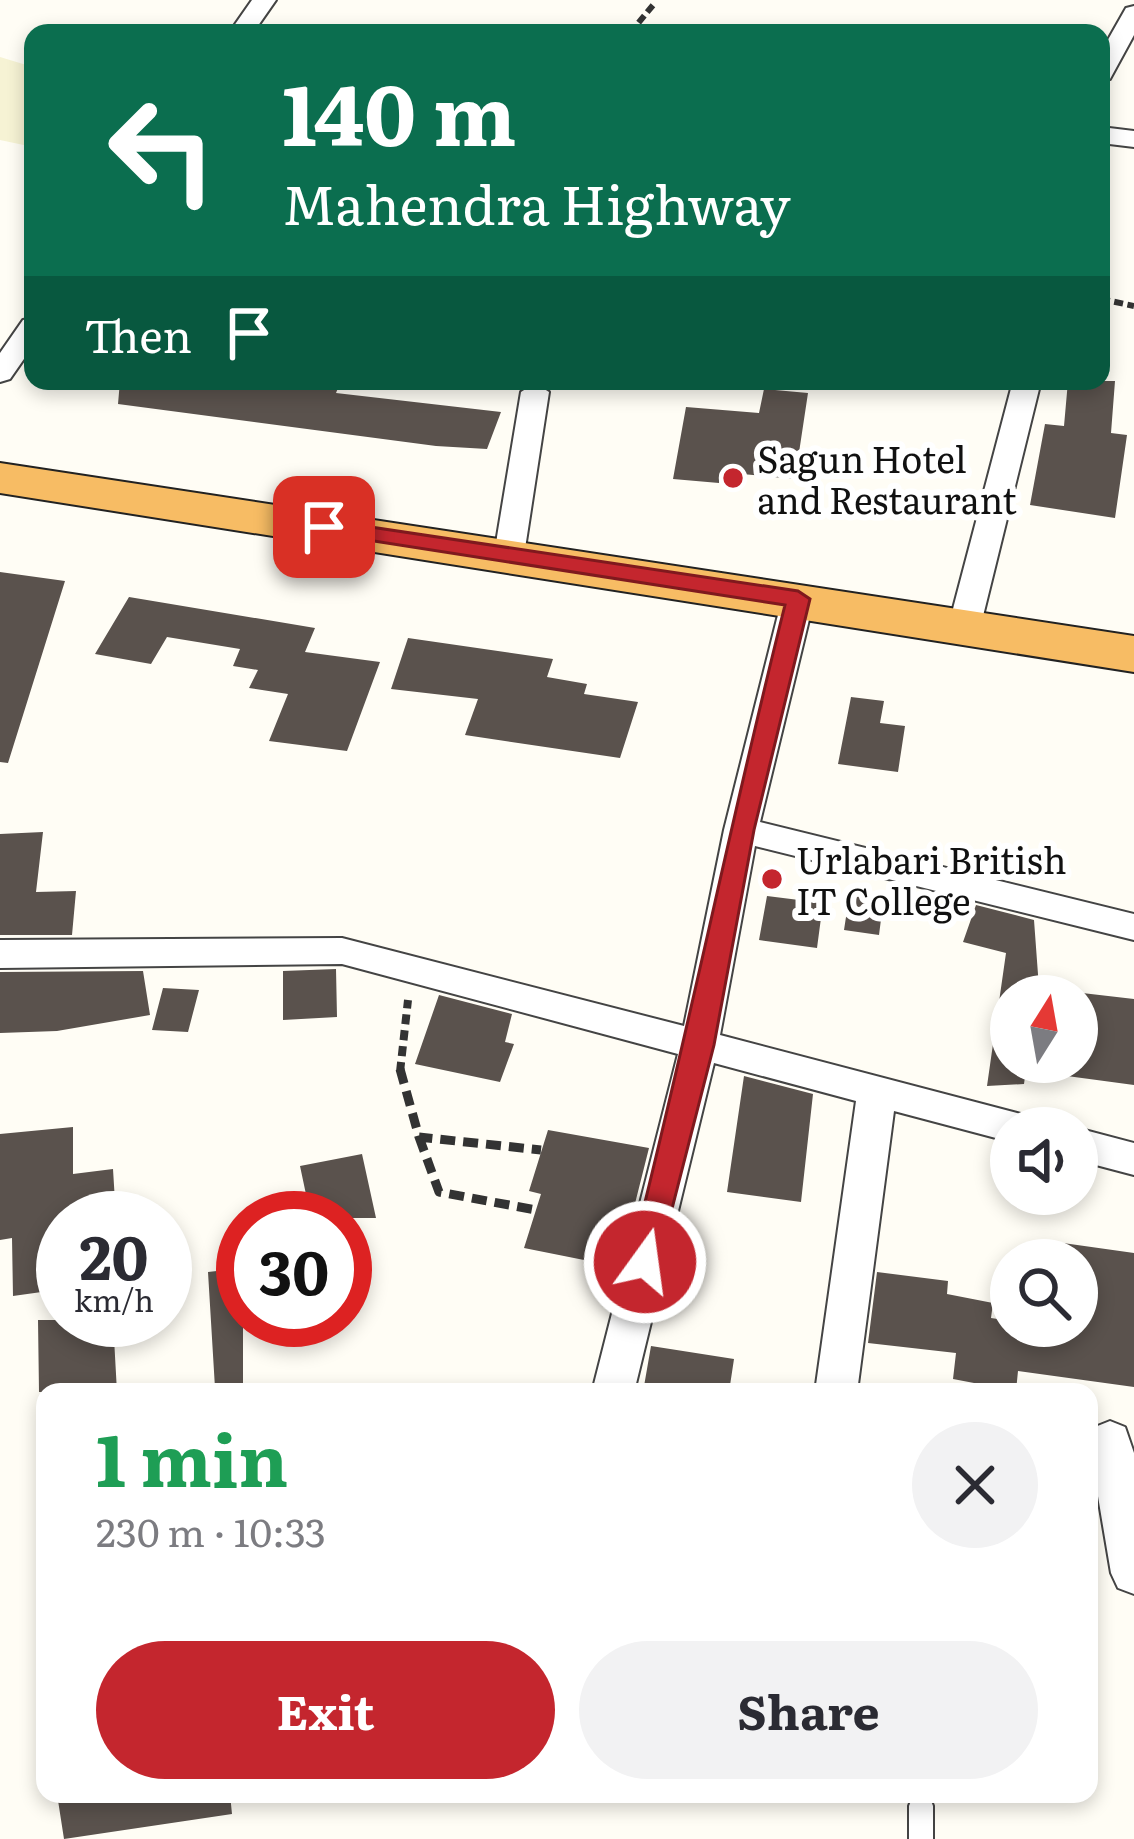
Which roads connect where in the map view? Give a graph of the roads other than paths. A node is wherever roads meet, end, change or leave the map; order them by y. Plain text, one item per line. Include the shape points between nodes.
1 (1134, 13) edge
2 (1110, 57) edge
3 (24, 339) edge
4 (0, 373) edge
5 (1025, 390) edge
6 (536, 392) dead end
7 (0, 478) edge
8 (509, 555) junction
9 (798, 599) junction
10 (965, 624) junction
11 (1134, 654) edge
12 (741, 830) junction
13 (1134, 927) edge
14 (0, 954) edge
15 (700, 1045) junction
16 (878, 1091) junction
17 (990, 1121) edge
18 (1098, 1150) edge
19 (1134, 1159) edge
20 (615, 1383) edge
21 (837, 1383) edge
22 (1111, 1440) edge
23 (1134, 1573) edge
24 (922, 1806) dead end
25 (921, 1839) edge

1 - 2 street
3 - 4 street
5 - 10 street
6 - 8 street
7 - 8 highway
8 - 9 highway
9 - 10 highway
9 - 12 street
10 - 11 highway
12 - 13 street
12 - 15 street
14 - 15 street via 342,951
15 - 16 street
15 - 20 street
16 - 17 street
16 - 21 street
18 - 19 street
22 - 23 street
24 - 25 lane

